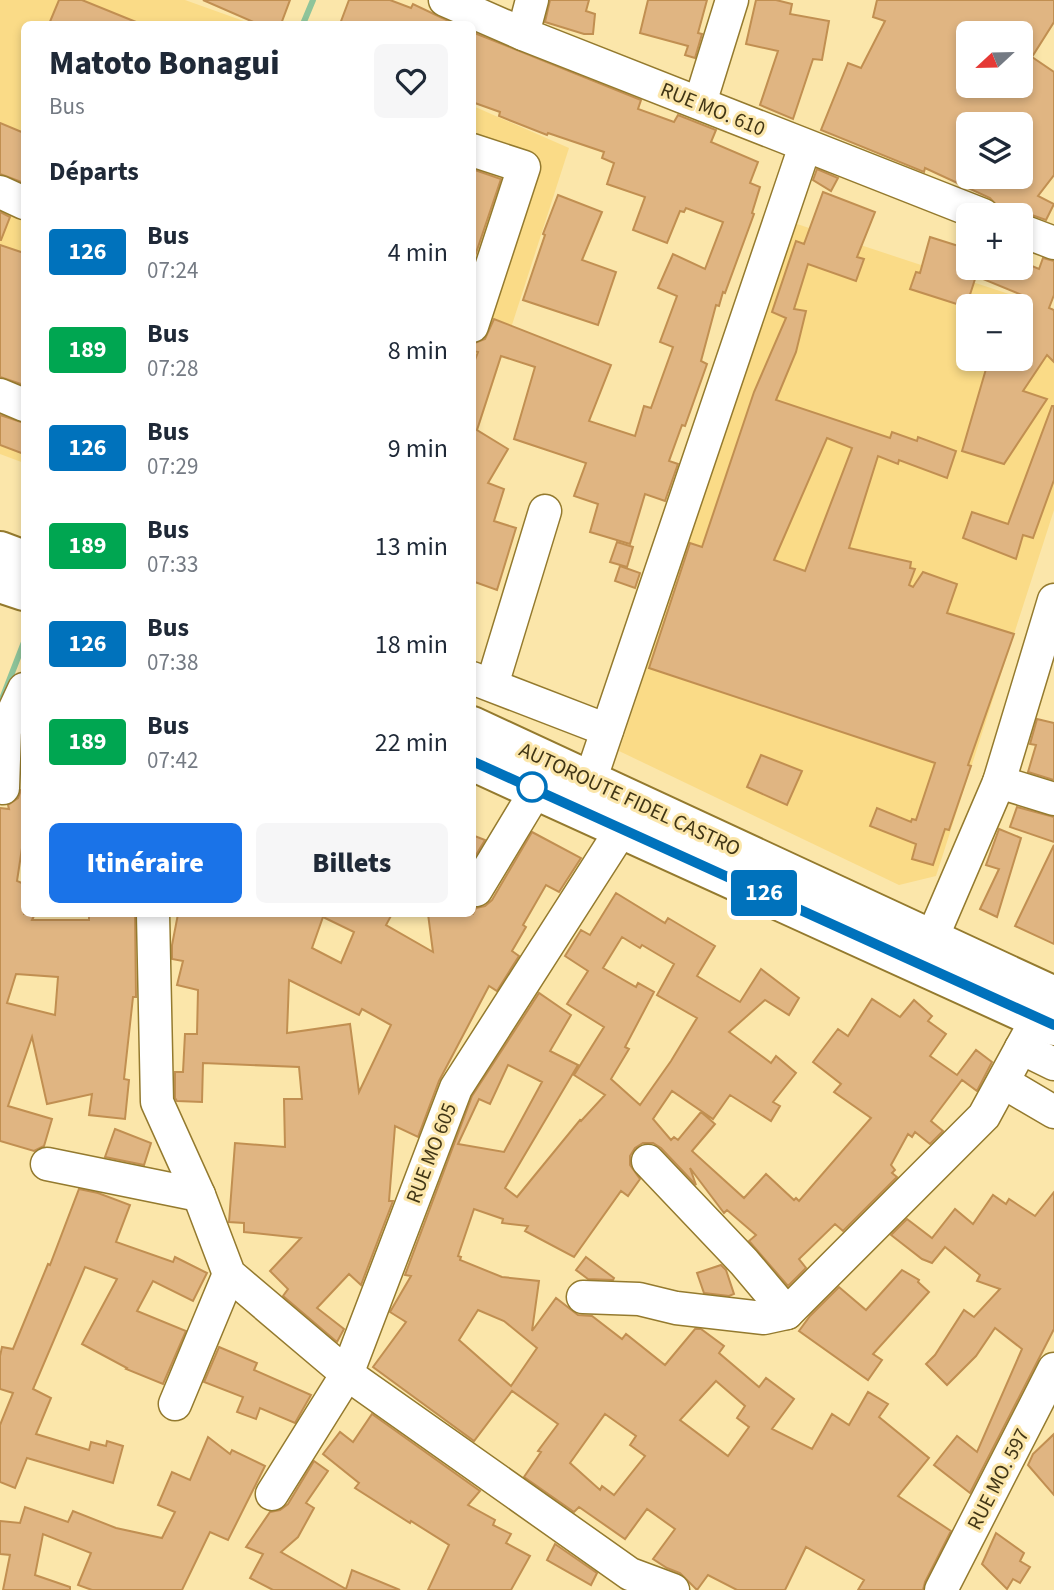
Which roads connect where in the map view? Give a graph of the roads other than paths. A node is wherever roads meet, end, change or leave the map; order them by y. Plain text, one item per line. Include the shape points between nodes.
1 (444, 0) edge
2 (532, 0) edge
3 (732, 0) edge
4 (523, 34) junction
5 (700, 103) junction
6 (805, 146) junction
7 (476, 151) edge
8 (0, 192) edge
9 (21, 202) edge
10 (956, 205) edge
11 (1033, 235) edge
12 (1054, 243) edge
13 (476, 314) edge
14 (0, 396) edge
15 (21, 404) edge
16 (545, 511) dead end
17 (0, 551) edge
18 (21, 559) edge
19 (0, 583) edge
20 (21, 590) edge
21 (1054, 600) edge
22 (1049, 636) edge
23 (482, 681) edge
24 (21, 695) edge
25 (476, 728) edge
26 (607, 730) junction
27 (476, 763) edge
28 (590, 781) junction
29 (999, 782) junction
30 (3, 788) dead end
31 (537, 789) junction
32 (1054, 799) edge
33 (622, 829) junction
34 (476, 890) dead end
35 (153, 917) edge
36 (932, 938) junction
37 (1042, 1022) edge
38 (1054, 1064) edge
39 (1003, 1082) junction
40 (1054, 1112) edge
41 (648, 1161) dead end
42 (47, 1164) dead end
43 (199, 1195) junction
44 (229, 1274) junction
45 (583, 1297) dead end
46 (787, 1313) junction
47 (1054, 1369) edge
48 (347, 1374) junction
49 (176, 1404) dead end
50 (272, 1494) dead end
51 (673, 1590) edge
52 (942, 1590) edge

1 - 4 street, RUE MO. 610
2 - 4 street
3 - 5 street
4 - 5 street, RUE MO. 610
5 - 6 street, RUE MO. 610
6 - 10 street, RUE MO. 610
6 - 26 street
7 - 13 street via 524,167
8 - 9 street
11 - 12 street
14 - 15 street
16 - 23 street
17 - 18 highway
19 - 20 highway
21 - 22 street
22 - 29 street
23 - 26 street
24 - 30 street via 5,730
25 - 28 highway, AUTOROUTE FIDEL CASTRO
26 - 28 street
27 - 31 highway, AUTOROUTE FIDEL CASTRO
28 - 36 highway, AUTOROUTE FIDEL CASTRO
29 - 32 street
29 - 36 street
31 - 33 highway, AUTOROUTE FIDEL CASTRO
31 - 34 street
33 - 37 highway, AUTOROUTE FIDEL CASTRO
33 - 48 street, RUE MO 605 via 456,1088
35 - 43 street via 157,1102
36 - 37 highway, AUTOROUTE FIDEL CASTRO
37 - 38 street
37 - 39 street
39 - 40 street
39 - 46 street via 984,1116
41 - 46 street
42 - 43 street
43 - 44 street
44 - 48 street
44 - 49 street
45 - 46 street via 639,1299 764,1318
47 - 52 street, RUE MO. 597
48 - 50 street, RUE MO 605
48 - 51 street via 630,1574

